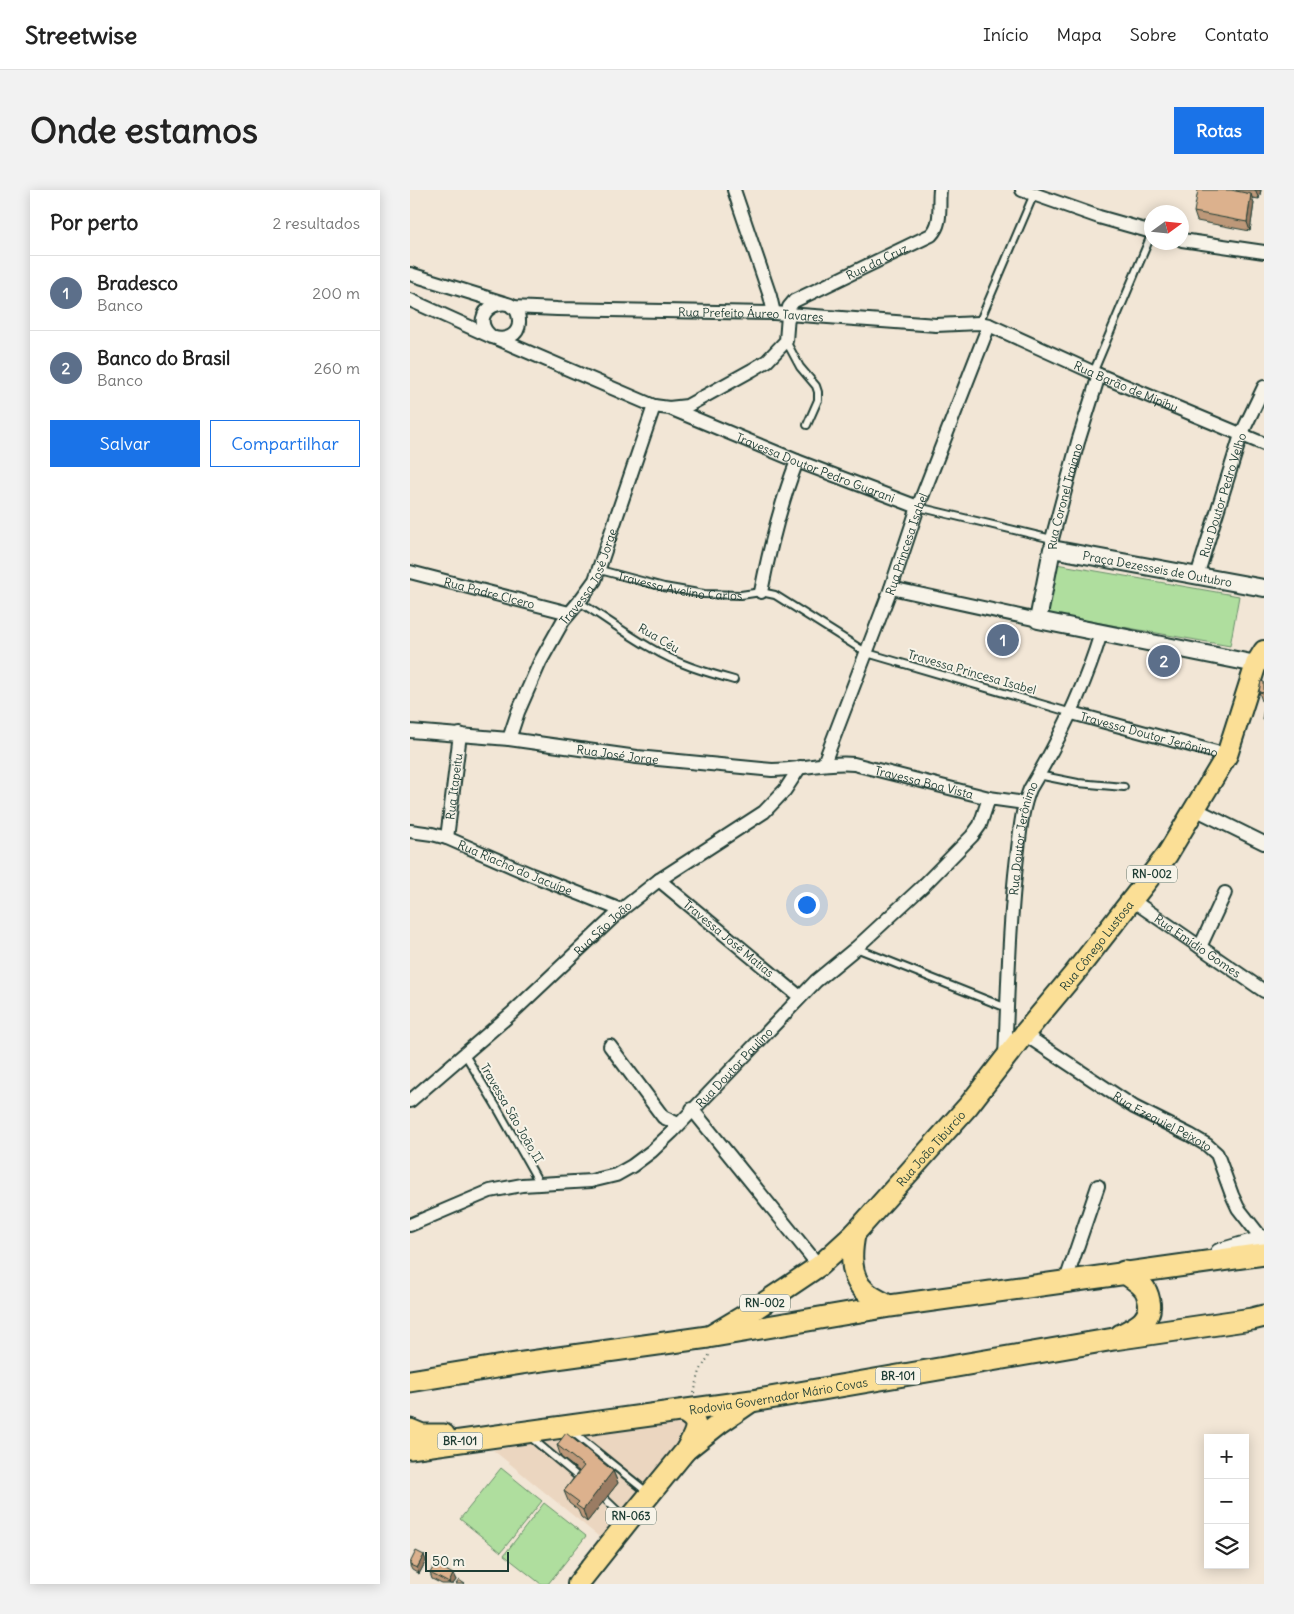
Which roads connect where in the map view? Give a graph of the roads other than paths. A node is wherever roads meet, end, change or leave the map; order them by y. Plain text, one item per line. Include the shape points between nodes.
1 (734, 190) edge
2 (940, 190) edge
3 (1030, 191) edge
4 (1144, 231) edge
5 (1189, 241) edge
6 (1145, 250) edge
7 (1264, 252) edge
8 (410, 274) edge
9 (410, 300) edge
10 (510, 306) junction
11 (774, 313) junction
12 (788, 315) junction
13 (984, 324) junction
14 (495, 338) junction
15 (786, 341) junction
16 (1096, 374) junction
17 (1264, 387) edge
18 (654, 406) junction
19 (669, 408) junction
20 (807, 425) dead end
21 (1241, 435) junction
22 (1264, 444) edge
23 (797, 461) junction
24 (918, 507) junction
25 (1052, 544) junction
26 (600, 570) junction
27 (410, 572) edge
28 (1197, 576) junction
29 (891, 588) junction
30 (1264, 588) edge
31 (761, 592) junction
32 (580, 602) junction
33 (569, 613) junction
34 (1038, 620) junction
35 (1101, 633) junction
36 (867, 653) junction
37 (1260, 658) edge
38 (734, 680) dead end
39 (1072, 713) junction
40 (410, 731) edge
41 (460, 734) junction
42 (509, 739) junction
43 (1227, 755) junction
44 (824, 763) junction
45 (800, 767) junction
46 (1038, 775) junction
47 (1124, 787) dead end
48 (989, 798) junction
49 (1024, 803) junction
50 (1195, 809) junction
51 (410, 831) edge
52 (447, 838) junction
53 (1264, 843) edge
54 (659, 880) junction
55 (1225, 893) dead end
56 (1132, 900) junction
57 (621, 910) junction
58 (1200, 947) junction
59 (856, 948) junction
60 (1264, 991) edge
61 (800, 997) junction
62 (1007, 1008) junction
63 (1024, 1034) junction
64 (610, 1046) dead end
65 (464, 1053) junction
66 (1005, 1060) junction
67 (410, 1100) edge
68 (692, 1109) junction
69 (678, 1124) junction
70 (540, 1184) junction
71 (1098, 1186) dead end
72 (410, 1225) edge
73 (855, 1233) junction
74 (1264, 1245) edge
75 (819, 1266) junction
76 (1124, 1272) junction
77 (1066, 1280) junction
78 (890, 1306) junction
79 (1264, 1316) edge
80 (716, 1335) junction
81 (1114, 1339) junction
82 (478, 1370) junction
83 (410, 1381) edge
84 (410, 1394) edge
85 (752, 1401) junction
86 (685, 1411) junction
87 (566, 1427) junction
88 (410, 1430) edge
89 (517, 1433) junction
90 (410, 1448) edge
91 (686, 1450) junction
92 (585, 1482) edge
93 (650, 1494) junction
94 (605, 1499) dead end
95 (628, 1521) junction
96 (578, 1584) edge

1 - 11 street
2 - 12 street, Rua da Cruz via 939,223 931,236 802,296 789,307
3 - 4 street
3 - 13 lane, Rua Princesa Isabel
5 - 7 street
6 - 16 lane
8 - 10 street, Rua Prefeito Áureo Tavares
9 - 14 street
10 - 11 street, Rua Prefeito Áureo Tavares
10 - 14 street via 519,317 518,328 510,337
10 - 14 street via 496,303 486,310 483,322 488,333
11 - 12 street, Rua Prefeito Áureo Tavares
12 - 13 street, Rua Prefeito Áureo Tavares via 936,325
12 - 15 street
13 - 16 street, Rua Barão de Mipibu
13 - 24 street, Rua Princesa Isabel
14 - 18 street
15 - 19 street via 752,370 687,406
15 - 20 lane via 818,392 818,400
16 - 21 street, Rua Barão de Mipibu
16 - 25 street, Rua Coronel Trajano
17 - 21 street, Rua Doutor Pedro Velho
18 - 19 street
18 - 26 street, Travessa José Jorge
19 - 23 street, Travessa Doutor Pedro Guarani
21 - 22 street, Rua Barão de Mipibu
21 - 28 street, Rua Doutor Pedro Velho
23 - 24 street, Travessa Doutor Pedro Guarani
23 - 31 street, Travessa Avelino Carlos via 772,536
24 - 25 lane, Travessa Doutor Pedro Guarani
24 - 29 street, Rua Princesa Isabel
25 - 28 street, Praça Dezesseis de Outubro
25 - 34 street, Rua Coronel Trajano
26 - 31 lane, Travessa Avelino Carlos via 664,588 704,594
26 - 32 street, Travessa José Jorge
27 - 33 street, Rua Padre Clcero
28 - 30 street, Praça Dezesseis de Outubro
29 - 34 street
29 - 36 street, Rua Princesa Isabel
31 - 36 lane, Travessa Avelino Carlos via 775,595
32 - 33 street, Travessa José Jorge
32 - 38 lane, Rua Céu via 688,667
33 - 42 street, Travessa José Jorge via 534,672
34 - 35 street
35 - 37 street
35 - 39 street, Rua Doutor Jerônimo
36 - 39 lane, Travessa Princesa Isabel
36 - 44 street, Rua Princesa Isabel
37 - 43 main road, Rua Cônego Lustosa / RN-002
39 - 43 street, Travessa Doutor Jerônimo
39 - 46 street, Rua Doutor Jerônimo
40 - 41 street, Rua José Jorge
41 - 42 street, Rua José Jorge
41 - 52 street, Rua Itapeitu
42 - 45 street, Rua José Jorge via 731,767 772,770
43 - 50 main road, Rua Cônego Lustosa / RN-002
44 - 45 street, Rua José Jorge
44 - 48 street, Travessa Boa Vista via 854,764
45 - 54 street, Rua São João via 785,790 764,812
46 - 47 lane
46 - 49 street, Rua Doutor Jerônimo
48 - 49 street, Travessa Boa Vista
48 - 59 street, Rua Doutor Paulino via 980,825 972,836
49 - 62 street, Rua Doutor Jerônimo via 1010,923
50 - 53 street
50 - 56 main road, Rua Cônego Lustosa / RN-002 via 1167,855
51 - 52 street, Rua Riacho do Jacuípe
52 - 57 street, Rua Riacho do Jacuípe
54 - 57 street, Rua São João
54 - 61 street, Travessa José Matias
55 - 58 street
56 - 58 street, Rua Emídio Gomes
56 - 63 main road, Rua Cônego Lustosa / RN-002
57 - 65 street, Rua São João via 512,1013
58 - 60 street, Rua Emídio Gomes
59 - 61 street, Rua Doutor Paulino
59 - 62 lane
61 - 68 street, Rua Doutor Paulino
62 - 66 street, Rua Doutor Jerônimo
63 - 66 main road, Rua Cônego Lustosa / RN-002
63 - 74 street, Rua Ezequiel Peixoto via 1134,1107 1207,1145 1217,1154 1238,1208
64 - 69 street via 663,1117
65 - 67 street, Rua São João
65 - 70 lane, Travessa São João II
66 - 73 main road, Rua João Tibúrcio / RN-002
68 - 69 street, Rua Doutor Paulino
68 - 75 street
69 - 70 street, Rua Doutor Paulino via 652,1151 616,1175 591,1181
70 - 72 street, Rua Doutor Paulino via 490,1190
71 - 77 street
73 - 75 main road, Rua João Tibúrcio / RN-002
73 - 78 main road via 852,1259 858,1282 865,1292
74 - 76 highway via 1175,1266
75 - 80 main road, Rua João Tibúrcio / RN-002
76 - 77 highway
76 - 81 highway via 1145,1288 1149,1314 1138,1327
77 - 78 highway
78 - 80 highway
79 - 81 highway, Rodovia Governador Mário Covas / BR-101
80 - 82 highway
81 - 85 highway, Rodovia Governador Mário Covas / BR-101
82 - 83 highway
82 - 84 highway
85 - 86 highway, Rodovia Governador Mário Covas / BR-101
85 - 91 main road, RN-063
86 - 87 highway, Rodovia Governador Mário Covas / BR-101
86 - 91 main road, RN-063 via 695,1425
87 - 89 highway, Rodovia Governador Mário Covas / BR-101
87 - 93 lane
88 - 89 highway via 422,1435
89 - 90 highway, Rodovia Governador Mário Covas / BR-101
89 - 92 lane
91 - 93 main road, RN-063
93 - 95 main road, RN-063
94 - 95 lane
95 - 96 main road, RN-063

